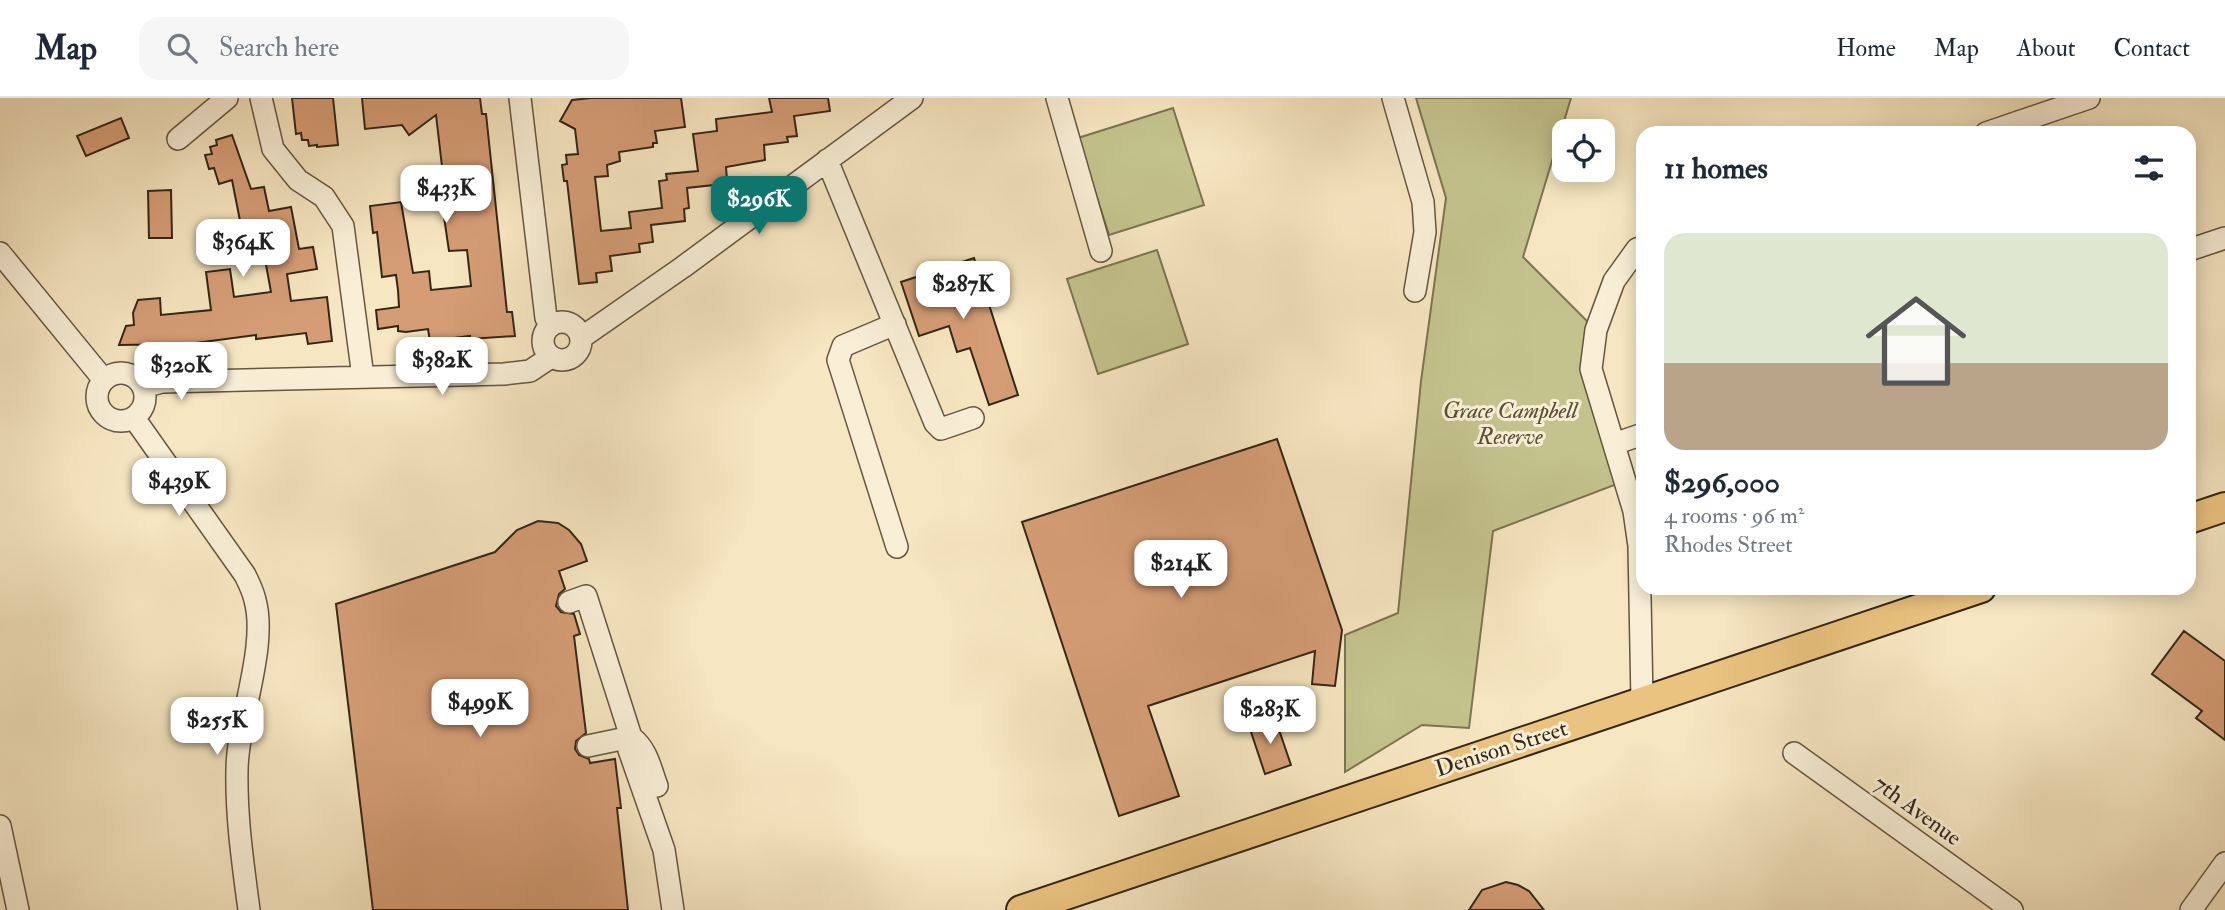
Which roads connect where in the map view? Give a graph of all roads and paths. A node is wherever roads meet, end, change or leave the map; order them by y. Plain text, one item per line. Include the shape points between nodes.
1 (227, 98) edge
2 (261, 98) edge
3 (520, 98) edge
4 (912, 98) edge
5 (1056, 98) edge
6 (1393, 98) edge
7 (2089, 98) edge
8 (2007, 126) edge
9 (178, 139) dead end
10 (827, 160) junction
11 (2225, 238) edge
12 (2196, 248) edge
13 (1636, 250) edge
14 (1101, 251) dead end
15 (0, 253) edge
16 (1415, 291) dead end
17 (895, 324) junction
18 (551, 325) junction
19 (581, 338) junction
20 (551, 357) junction
21 (363, 377) junction
22 (104, 380) junction
23 (143, 387) junction
24 (134, 418) junction
25 (973, 418) dead end
26 (1636, 436) edge
27 (1614, 444) junction
28 (2225, 507) edge
29 (2196, 517) edge
30 (1636, 525) edge
31 (897, 547) dead end
32 (1640, 595) edge
33 (1960, 595) edge
34 (569, 602) dead end
35 (1643, 701) junction
36 (631, 737) junction
37 (588, 746) dead end
38 (1794, 753) dead end
39 (0, 826) edge
40 (2225, 863) edge
41 (1035, 908) edge
42 (18, 910) edge
43 (249, 910) edge
44 (673, 910) edge
45 (687, 910) edge
46 (2012, 910) edge
47 (2191, 910) edge

1 - 9 street
2 - 21 street via 272,149 298,180 324,197 343,226
3 - 18 street via 546,318
4 - 10 street
5 - 14 street
6 - 16 street via 1423,202 1425,232
7 - 8 street
10 - 17 street
10 - 19 street
11 - 12 street
13 - 27 street via 1614,281 1595,330 1591,369
15 - 22 street
17 - 25 street via 937,426 941,429
17 - 31 street via 844,346 838,360
18 - 19 street via 569,323
18 - 20 street via 542,344
19 - 20 street via 579,351 570,359
20 - 21 street via 519,373
21 - 23 street via 162,382
22 - 23 street via 125,373
22 - 24 street via 97,402 105,415 119,421
23 - 24 street via 143,407
24 - 43 street via 245,575 256,601 253,673 236,768
26 - 27 street
27 - 30 street
28 - 29 main road
32 - 35 street
33 - 35 main road, Denison Street
34 - 36 street via 586,596
35 - 41 main road, Denison Street
36 - 37 street
36 - 44 street via 629,750 664,850
36 - 45 street via 645,751 679,852
38 - 46 street, 7th Avenue
39 - 42 street
40 - 47 street

